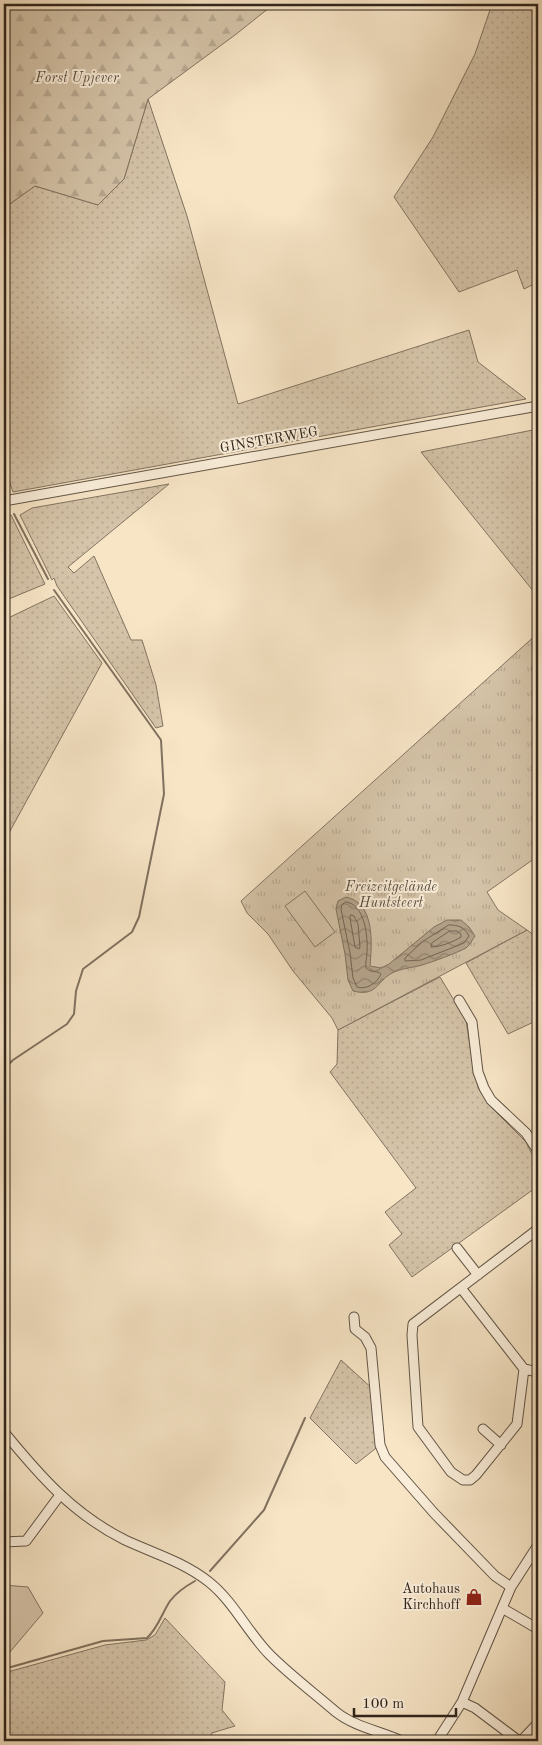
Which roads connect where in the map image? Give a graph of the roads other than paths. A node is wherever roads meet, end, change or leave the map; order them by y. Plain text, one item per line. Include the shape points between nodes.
1 (538, 406) edge
2 (4, 501) edge
3 (459, 1000) dead end
4 (538, 1151) edge
5 (538, 1229) edge
6 (457, 1248) dead end
7 (478, 1275) junction
8 (461, 1288) junction
9 (354, 1317) dead end
10 (524, 1369) junction
11 (538, 1372) edge
12 (483, 1429) dead end
13 (4, 1432) edge
14 (501, 1445) junction
15 (60, 1495) junction
16 (4, 1542) edge
17 (538, 1545) edge
18 (511, 1587) junction
19 (502, 1608) junction
20 (538, 1629) edge
21 (462, 1702) junction
22 (538, 1723) edge
23 (402, 1741) edge
24 (437, 1741) edge
25 (520, 1741) edge

1 - 2 street, GINSTERWEG
3 - 4 street via 472,1022 478,1072 484,1088 491,1100 526,1133
5 - 7 street
6 - 7 street
7 - 8 street
8 - 10 street
8 - 14 street via 413,1324 418,1427 451,1472 463,1480 470,1480 476,1475
9 - 18 street via 356,1329 371,1348 380,1445 385,1457 495,1576
10 - 11 street
10 - 14 street via 517,1424
12 - 14 street
13 - 15 street
15 - 16 street via 26,1540
15 - 23 street via 74,1508 123,1539 184,1566 210,1582 269,1654 343,1718
17 - 18 street
18 - 19 street
19 - 20 street
19 - 21 street
21 - 24 street
21 - 25 street via 476,1708
22 - 25 street

